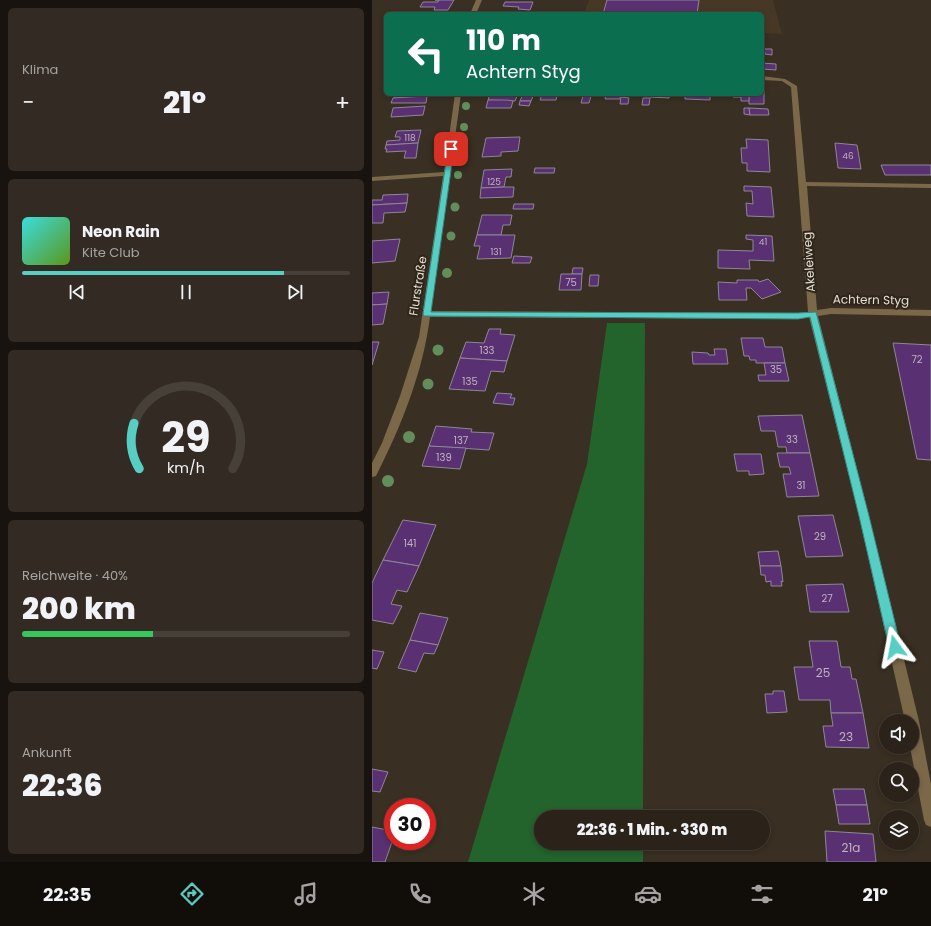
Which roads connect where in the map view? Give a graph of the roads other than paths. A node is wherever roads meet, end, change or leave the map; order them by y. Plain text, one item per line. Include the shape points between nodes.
1 (478, 0) edge
2 (474, 12) edge
3 (764, 78) edge
4 (458, 96) edge
5 (447, 174) junction
6 (372, 179) edge
7 (803, 184) junction
8 (931, 186) edge
9 (931, 313) edge
10 (427, 314) junction
11 (813, 314) junction
12 (372, 473) edge
13 (910, 714) edge
14 (918, 754) edge
15 (931, 820) edge

1 - 2 street
3 - 7 street, Akeleiweg via 789,81 794,86
4 - 5 street, Flurstraße
5 - 6 street
5 - 10 street, Flurstraße
7 - 8 street
7 - 11 street, Akeleiweg
9 - 11 street, Achtern Styg via 831,311
10 - 11 street, Achtern Styg
10 - 12 street, Flurstraße via 407,391
11 - 13 street, Akeleiweg
14 - 15 street, Akeleiweg

